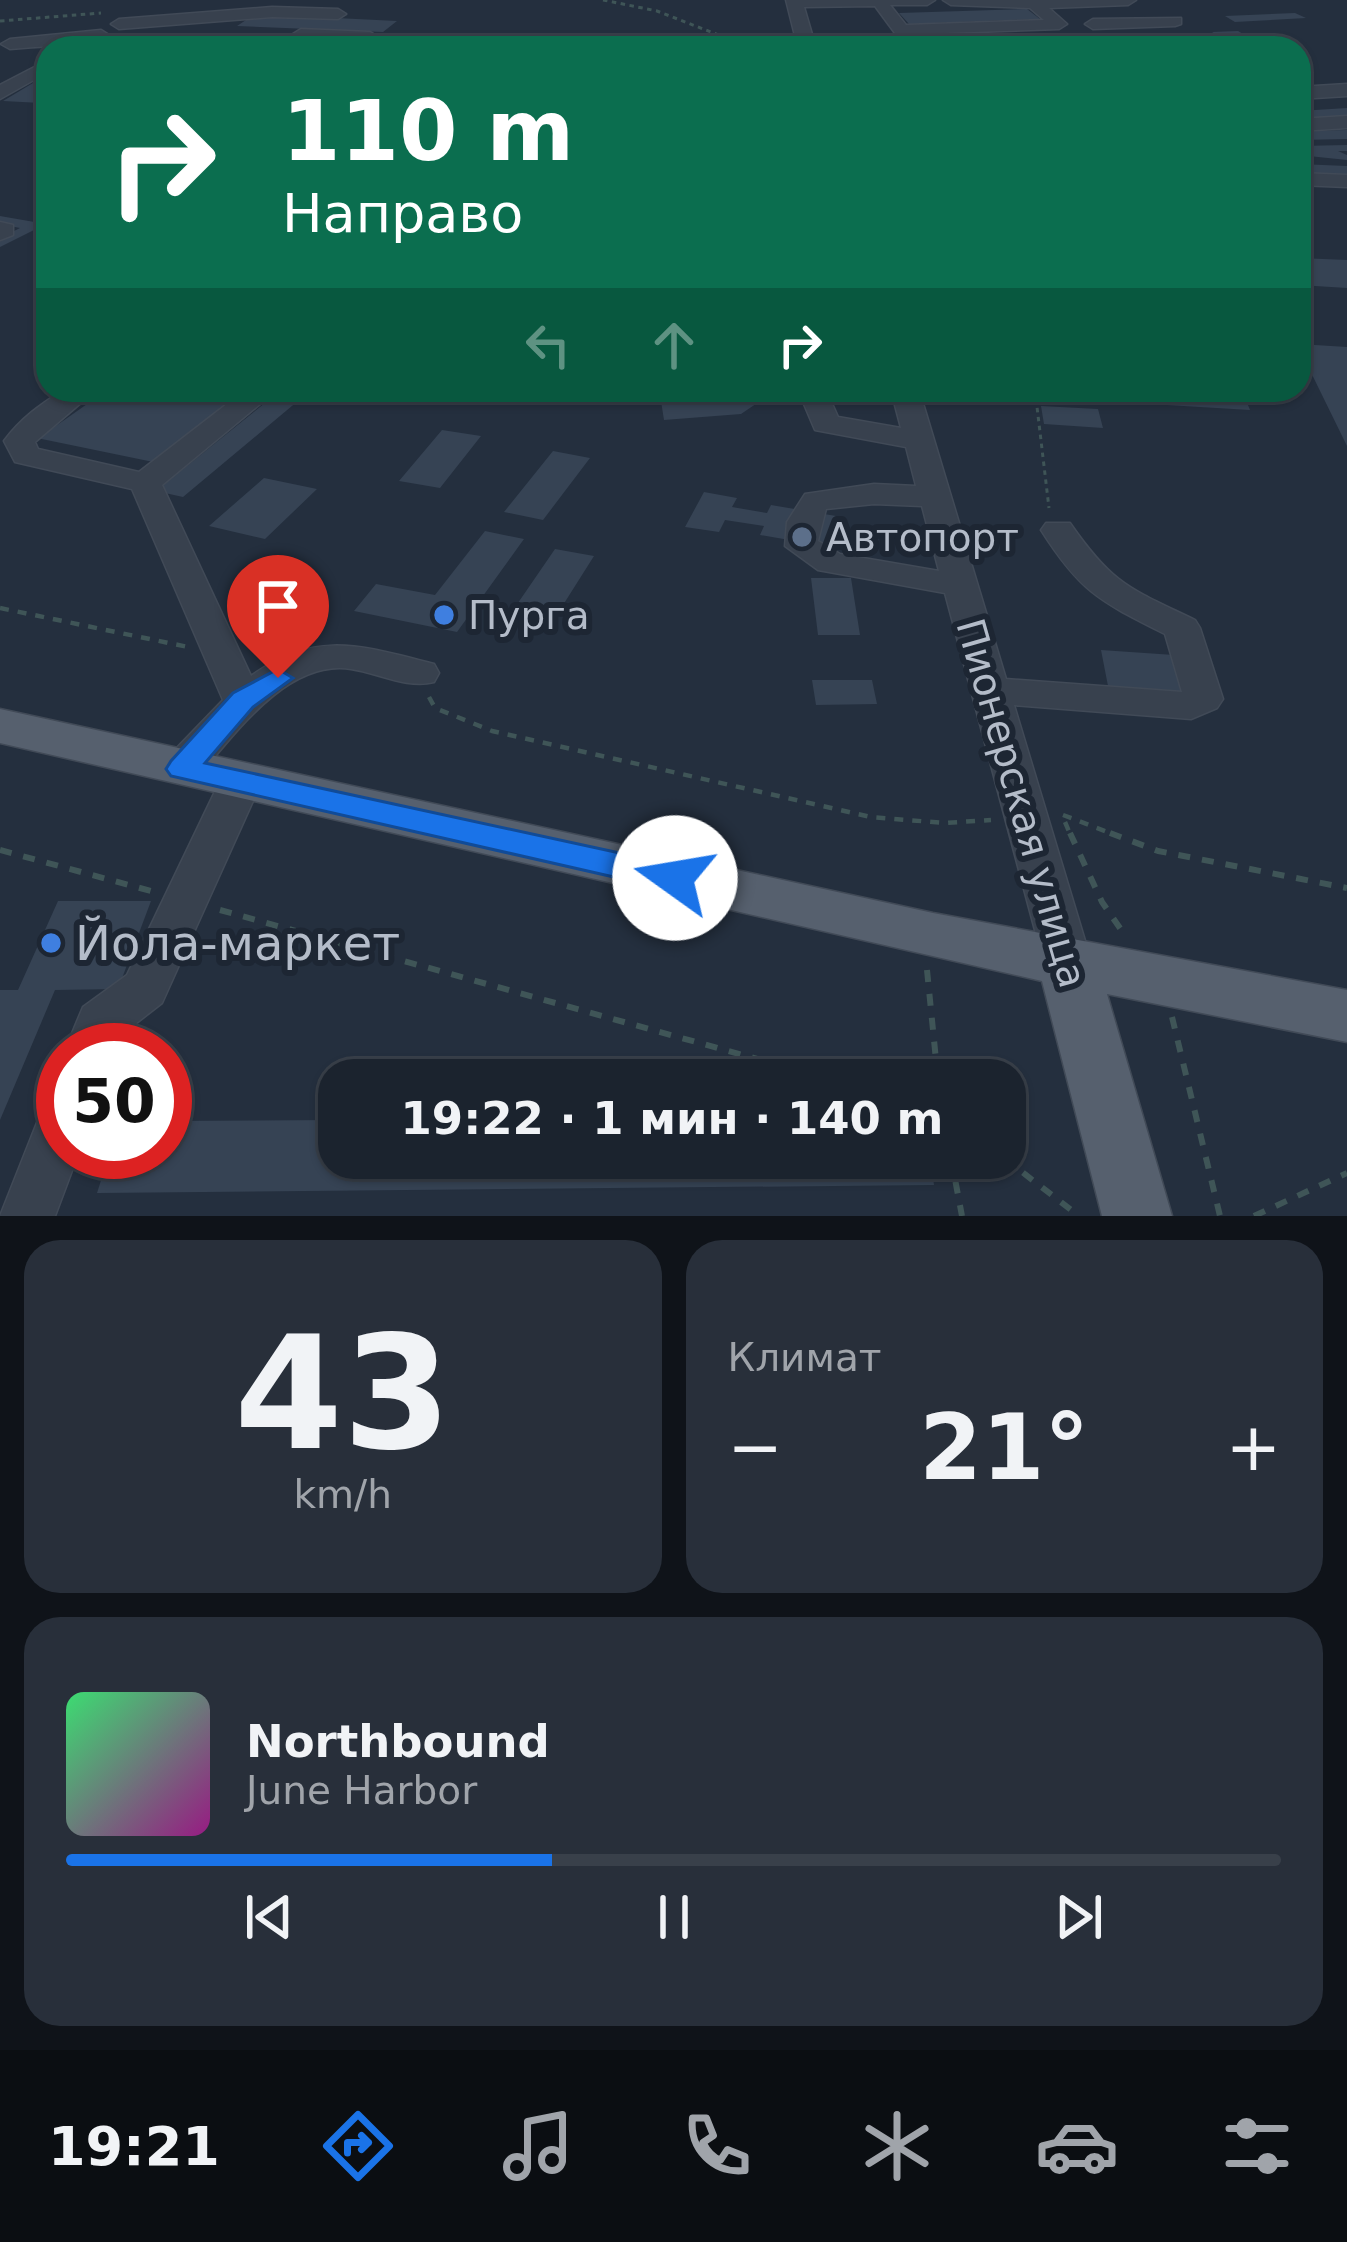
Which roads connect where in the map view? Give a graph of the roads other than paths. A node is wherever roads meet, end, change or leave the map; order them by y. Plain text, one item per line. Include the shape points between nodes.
1 (927, 0) edge
2 (951, 0) edge
3 (1128, 0) edge
4 (878, 1) edge
5 (794, 2) edge
6 (1034, 4) junction
7 (338, 14) dead end
8 (214, 17) junction
9 (1174, 21) dead end
10 (1059, 24) junction
11 (901, 30) junction
12 (95, 36) edge
13 (252, 36) edge
14 (804, 36) edge
15 (906, 36) edge
16 (36, 43) edge
17 (10, 44) dead end
18 (36, 75) edge
19 (1347, 76) edge
20 (1311, 78) edge
21 (1347, 90) edge
22 (1311, 92) edge
23 (5, 102) edge
24 (1347, 105) edge
25 (1311, 106) edge
26 (1347, 122) edge
27 (1311, 124) edge
28 (1347, 142) edge
29 (1311, 143) edge
30 (1311, 162) edge
31 (1347, 164) edge
32 (1311, 180) edge
33 (1347, 182) edge
34 (64, 402) edge
35 (248, 402) edge
36 (817, 402) edge
37 (908, 402) edge
38 (919, 440) junction
39 (145, 483) junction
40 (935, 497) junction
41 (1058, 530) road end
42 (960, 585) junction
43 (420, 674) road end
44 (990, 690) junction
45 (243, 700) junction
46 (0, 726) edge
47 (182, 769) junction
48 (241, 782) junction
49 (1068, 964) junction
50 (1347, 1016) edge
51 (101, 1023) edge
52 (41, 1179) edge
53 (27, 1216) edge
54 (1137, 1216) edge

1 - 4 street
2 - 6 street
3 - 6 street
4 - 5 street
4 - 11 street
5 - 14 street
6 - 10 street
7 - 8 street
8 - 12 street via 119,15
8 - 13 street via 226,31
9 - 10 street
10 - 11 street
11 - 15 street
16 - 17 street
18 - 23 street
19 - 20 street
21 - 22 street
24 - 25 street
26 - 27 street
28 - 29 street
30 - 31 street
32 - 33 street
34 - 39 street via 19,440 26,455
35 - 39 street
36 - 38 street via 826,424
37 - 38 street, Пионерская улица
38 - 40 street, Пионерская улица
39 - 45 street
40 - 42 street, Пионерская улица
40 - 42 street via 816,500 802,546 830,563
41 - 44 street via 1107,591 1182,628 1203,699 1191,706
42 - 44 street, Пионерская улица
43 - 45 street via 313,656
44 - 49 street, Пионерская улица
45 - 47 street
46 - 47 main road
47 - 48 main road
48 - 49 main road
48 - 51 street via 145,988
49 - 50 main road
49 - 54 main road, Пионерская улица
52 - 53 street

